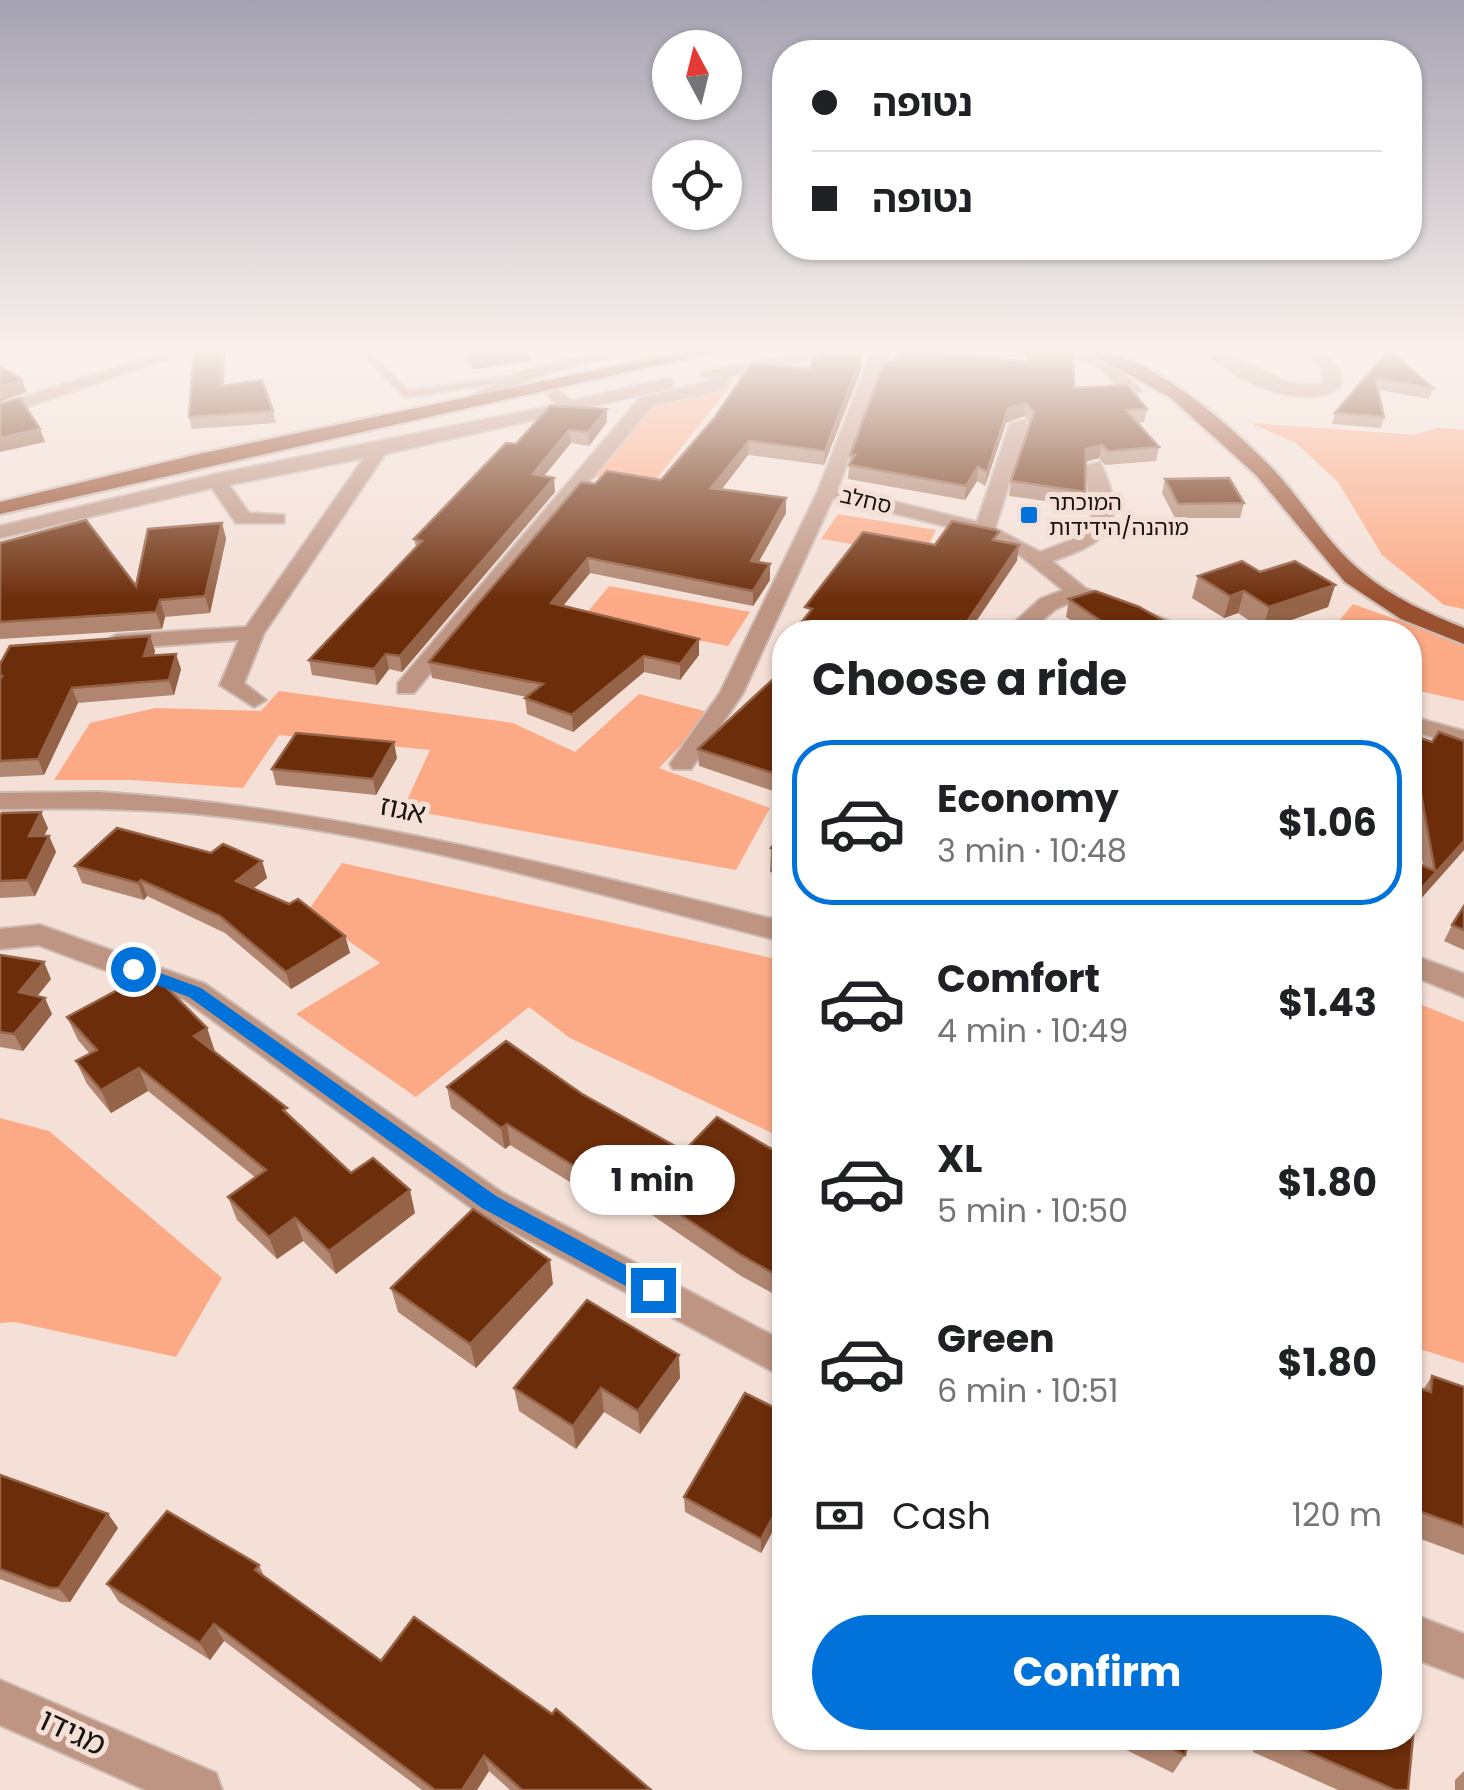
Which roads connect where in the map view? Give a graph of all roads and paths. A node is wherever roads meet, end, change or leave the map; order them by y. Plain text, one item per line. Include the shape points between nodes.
1 (322, 435) edge
2 (447, 435) edge
3 (619, 435) edge
4 (848, 435) edge
5 (1016, 435) edge
6 (1221, 435) edge
7 (380, 450) junction
8 (1094, 466) edge
9 (216, 480) junction
10 (827, 491) junction
11 (0, 508) edge
12 (277, 519) dead end
13 (984, 530) junction
14 (0, 532) edge
15 (1036, 560) junction
16 (1078, 592) junction
17 (1029, 620) edge
18 (1154, 620) edge
19 (253, 633) junction
20 (1464, 637) edge
21 (98, 644) edge
22 (406, 688) dead end
23 (254, 700) dead end
24 (1422, 727) edge
25 (1464, 739) edge
26 (682, 764) dead end
27 (0, 801) edge
28 (772, 929) edge
29 (0, 940) edge
30 (1422, 969) edge
31 (1464, 986) edge
32 (772, 1354) edge
33 (1422, 1640) edge
34 (1464, 1656) edge
35 (0, 1702) edge
36 (199, 1790) edge

1 - 11 main road
2 - 7 street
3 - 22 street
4 - 10 street
5 - 13 street
6 - 20 main road via 1263,472 1353,577 1408,614
7 - 9 street
7 - 19 street
8 - 15 street via 1102,530
9 - 12 street via 243,519
9 - 14 street
10 - 13 street, סחלב
10 - 26 street, סחלב via 731,693
13 - 15 street, סחלב
15 - 16 street, סחלב
16 - 17 street
16 - 18 street, סחלב
19 - 21 street
19 - 23 street via 232,685
24 - 25 street
27 - 28 street, אגוז via 74,796 172,802 294,821
29 - 32 street via 40,935 195,992 489,1202
30 - 31 street
33 - 34 street
35 - 36 street, מגידו

